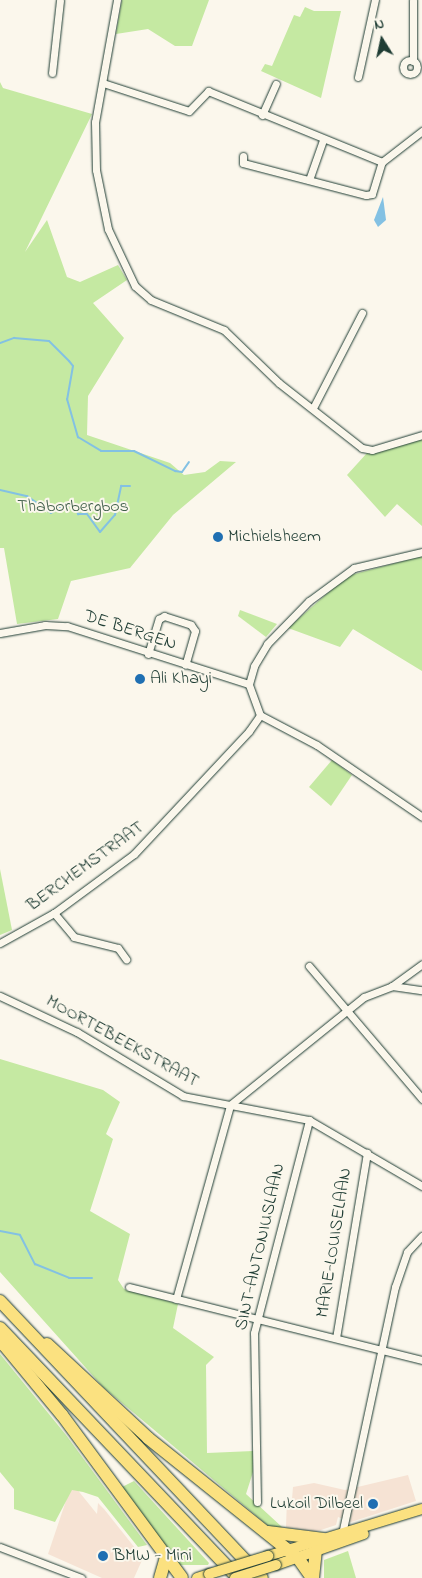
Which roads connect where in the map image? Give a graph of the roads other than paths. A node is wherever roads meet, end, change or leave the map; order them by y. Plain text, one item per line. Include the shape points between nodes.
1 (60, 0) edge
2 (117, 0) edge
3 (375, 0) edge
4 (413, 0) edge
5 (413, 61) dead end
6 (52, 73) dead end
7 (358, 77) dead end
8 (103, 83) junction
9 (276, 84) dead end
10 (262, 115) junction
11 (422, 131) edge
12 (324, 140) junction
13 (242, 156) dead end
14 (382, 162) junction
15 (309, 180) junction
16 (362, 313) dead end
17 (313, 408) junction
18 (422, 435) edge
19 (422, 552) edge
20 (0, 633) edge
21 (148, 654) junction
22 (185, 666) junction
23 (249, 684) junction
24 (260, 714) junction
25 (422, 817) edge
26 (54, 913) junction
27 (0, 943) edge
28 (126, 959) dead end
29 (422, 964) edge
30 (309, 966) dead end
31 (392, 986) junction
32 (422, 990) edge
33 (0, 996) edge
34 (345, 1010) junction
35 (422, 1099) edge
36 (230, 1105) junction
37 (309, 1120) junction
38 (367, 1153) junction
39 (422, 1186) edge
40 (422, 1236) edge
41 (129, 1287) dead end
42 (176, 1299) junction
43 (0, 1301) edge
44 (256, 1318) junction
45 (0, 1328) edge
46 (0, 1333) edge
47 (33, 1338) junction
48 (336, 1338) junction
49 (383, 1351) junction
50 (422, 1360) edge
51 (257, 1502) dead end
52 (422, 1509) edge
53 (422, 1516) edge
54 (182, 1518) junction
55 (268, 1532) junction
56 (342, 1534) junction
57 (324, 1539) junction
58 (0, 1547) edge
59 (316, 1552) junction
60 (166, 1557) junction
61 (287, 1559) junction
62 (204, 1576) edge
63 (81, 1577) edge
64 (90, 1578) edge
65 (160, 1578) edge
66 (182, 1578) edge
67 (226, 1578) edge
68 (235, 1578) edge
69 (238, 1578) edge
70 (262, 1578) edge
71 (312, 1578) edge

1 - 6 street
2 - 8 street
3 - 7 street
4 - 5 street
8 - 10 street via 189,111 204,90
8 - 17 street via 95,122 98,186 108,229 128,276 151,300 224,330 279,383
9 - 10 street
10 - 12 street
11 - 14 street
12 - 14 street
12 - 15 street
13 - 15 street via 244,163
14 - 15 street via 372,194
16 - 17 street
17 - 18 street via 362,448 372,450
19 - 23 street via 354,568 322,588 260,654
20 - 21 street, DE BERGEN via 58,625
21 - 22 street, DE BERGEN
21 - 22 street via 159,619 164,616 192,625 195,631
22 - 23 street, DE BERGEN
23 - 24 street
24 - 25 street via 318,745
24 - 26 street, BERCHEMSTRAAT via 156,834
26 - 27 street, BERCHEMSTRAAT
26 - 28 street via 74,936 118,948
29 - 31 street
30 - 34 street
31 - 32 street
31 - 34 street
33 - 36 street, MOORTEBEEKSTRAAT via 77,1032 183,1096
34 - 35 street
34 - 36 street
36 - 37 street, MOORTEBEEKSTRAAT
36 - 42 street
37 - 38 street, MOORTEBEEKSTRAAT
37 - 44 street, SINT-ANTONIUSLAAN
38 - 39 street, MOORTEBEEKSTRAAT
38 - 48 street, MARIE-LOUISELAAN
40 - 49 street via 402,1266
41 - 42 street
42 - 44 street
43 - 47 highway
44 - 48 street
44 - 51 street, SINT-ANTONIUSLAAN
45 - 54 highway
46 - 60 highway via 4,1345 62,1415
47 - 55 highway via 50,1345 148,1438
47 - 70 highway
48 - 49 street
49 - 50 street
49 - 56 street
52 - 56 main road
53 - 59 main road
54 - 67 highway via 187,1533
54 - 69 highway
55 - 57 highway
55 - 61 highway
56 - 57 main road
57 - 61 main road
58 - 63 street
59 - 61 main road
59 - 71 highway
60 - 65 highway
60 - 66 highway
61 - 62 main road, bridge via 268,1556
61 - 68 main road, bridge
61 - 71 highway
63 - 64 street

